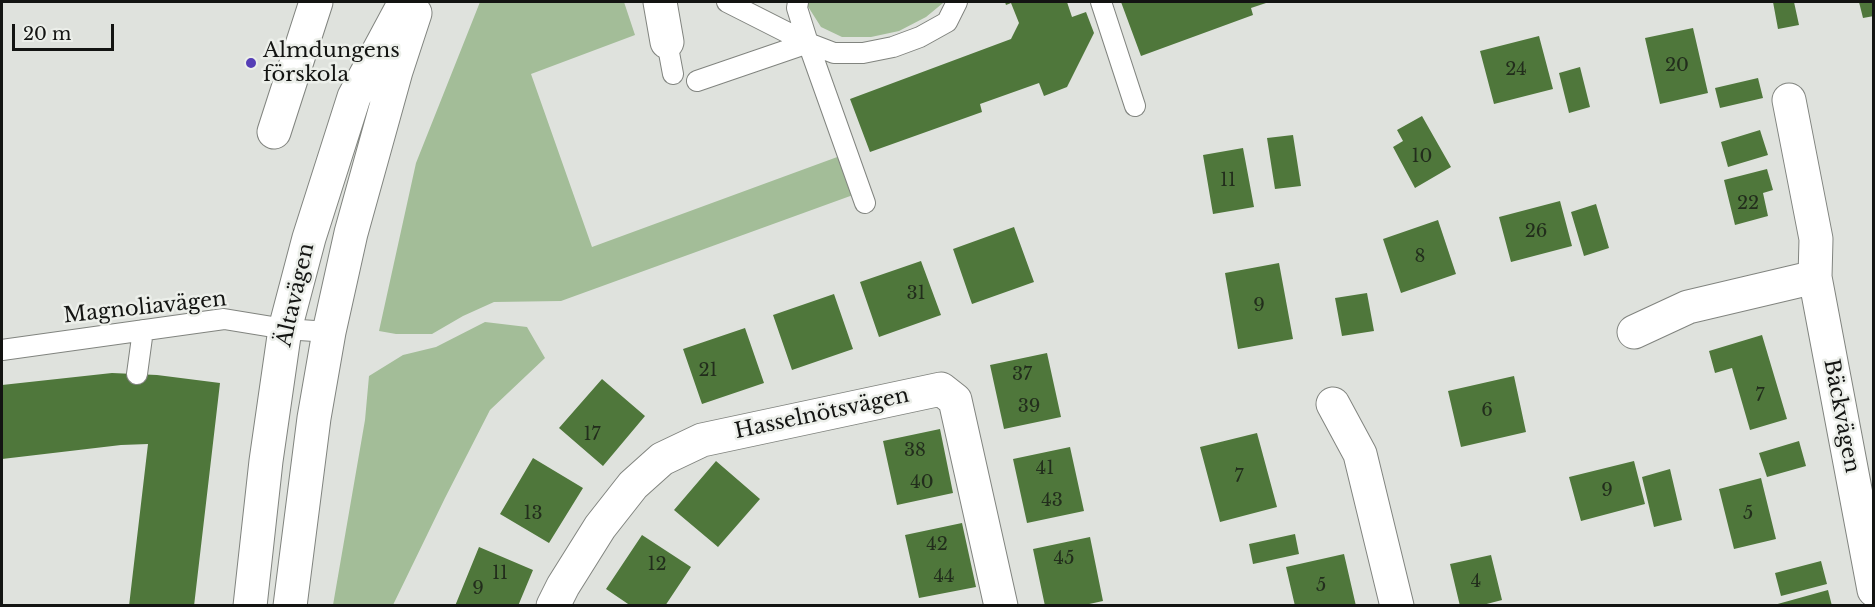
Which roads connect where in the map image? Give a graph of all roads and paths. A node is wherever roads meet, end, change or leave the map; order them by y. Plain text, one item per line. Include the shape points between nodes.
1 (316, 2) edge
2 (405, 2) edge
3 (418, 2) edge
4 (660, 2) edge
5 (727, 2) edge
6 (798, 2) edge
7 (957, 2) edge
8 (1101, 2) edge
9 (668, 42) joint
10 (808, 44) junction
11 (673, 74) dead end
12 (697, 81) dead end
13 (1789, 100) dead end
14 (1135, 106) dead end
15 (274, 132) dead end
16 (865, 203) dead end
17 (1815, 277) junction
18 (285, 329) junction
19 (142, 330) junction
20 (329, 332) junction
21 (1634, 332) dead end
22 (2, 350) edge
23 (137, 374) dead end
24 (1333, 404) dead end
25 (1874, 590) edge
26 (250, 606) edge
27 (290, 606) edge
28 (553, 606) edge
29 (1001, 606) edge
30 (1397, 606) edge

1 - 15 street
2 - 18 street, Ältavägen via 354,97
3 - 20 street, Ältavägen via 351,233
4 - 9 street
5 - 10 lane
6 - 10 lane
7 - 10 lane via 947,22 893,47 834,53
8 - 14 lane
9 - 11 lane
10 - 12 lane
10 - 16 lane
13 - 17 street, Bäckvägen via 1816,239
17 - 21 street via 1688,307
17 - 25 street, Bäckvägen
18 - 19 lane, Magnoliavägen via 224,319
18 - 20 lane, Magnoliavägen
18 - 26 street, Ältavägen
19 - 22 lane, Magnoliavägen
19 - 23 lane
20 - 27 street, Ältavägen
24 - 30 street via 1360,454
28 - 29 street, Hasselnötsvägen via 600,527 633,485 662,459 702,440 941,389 955,400

